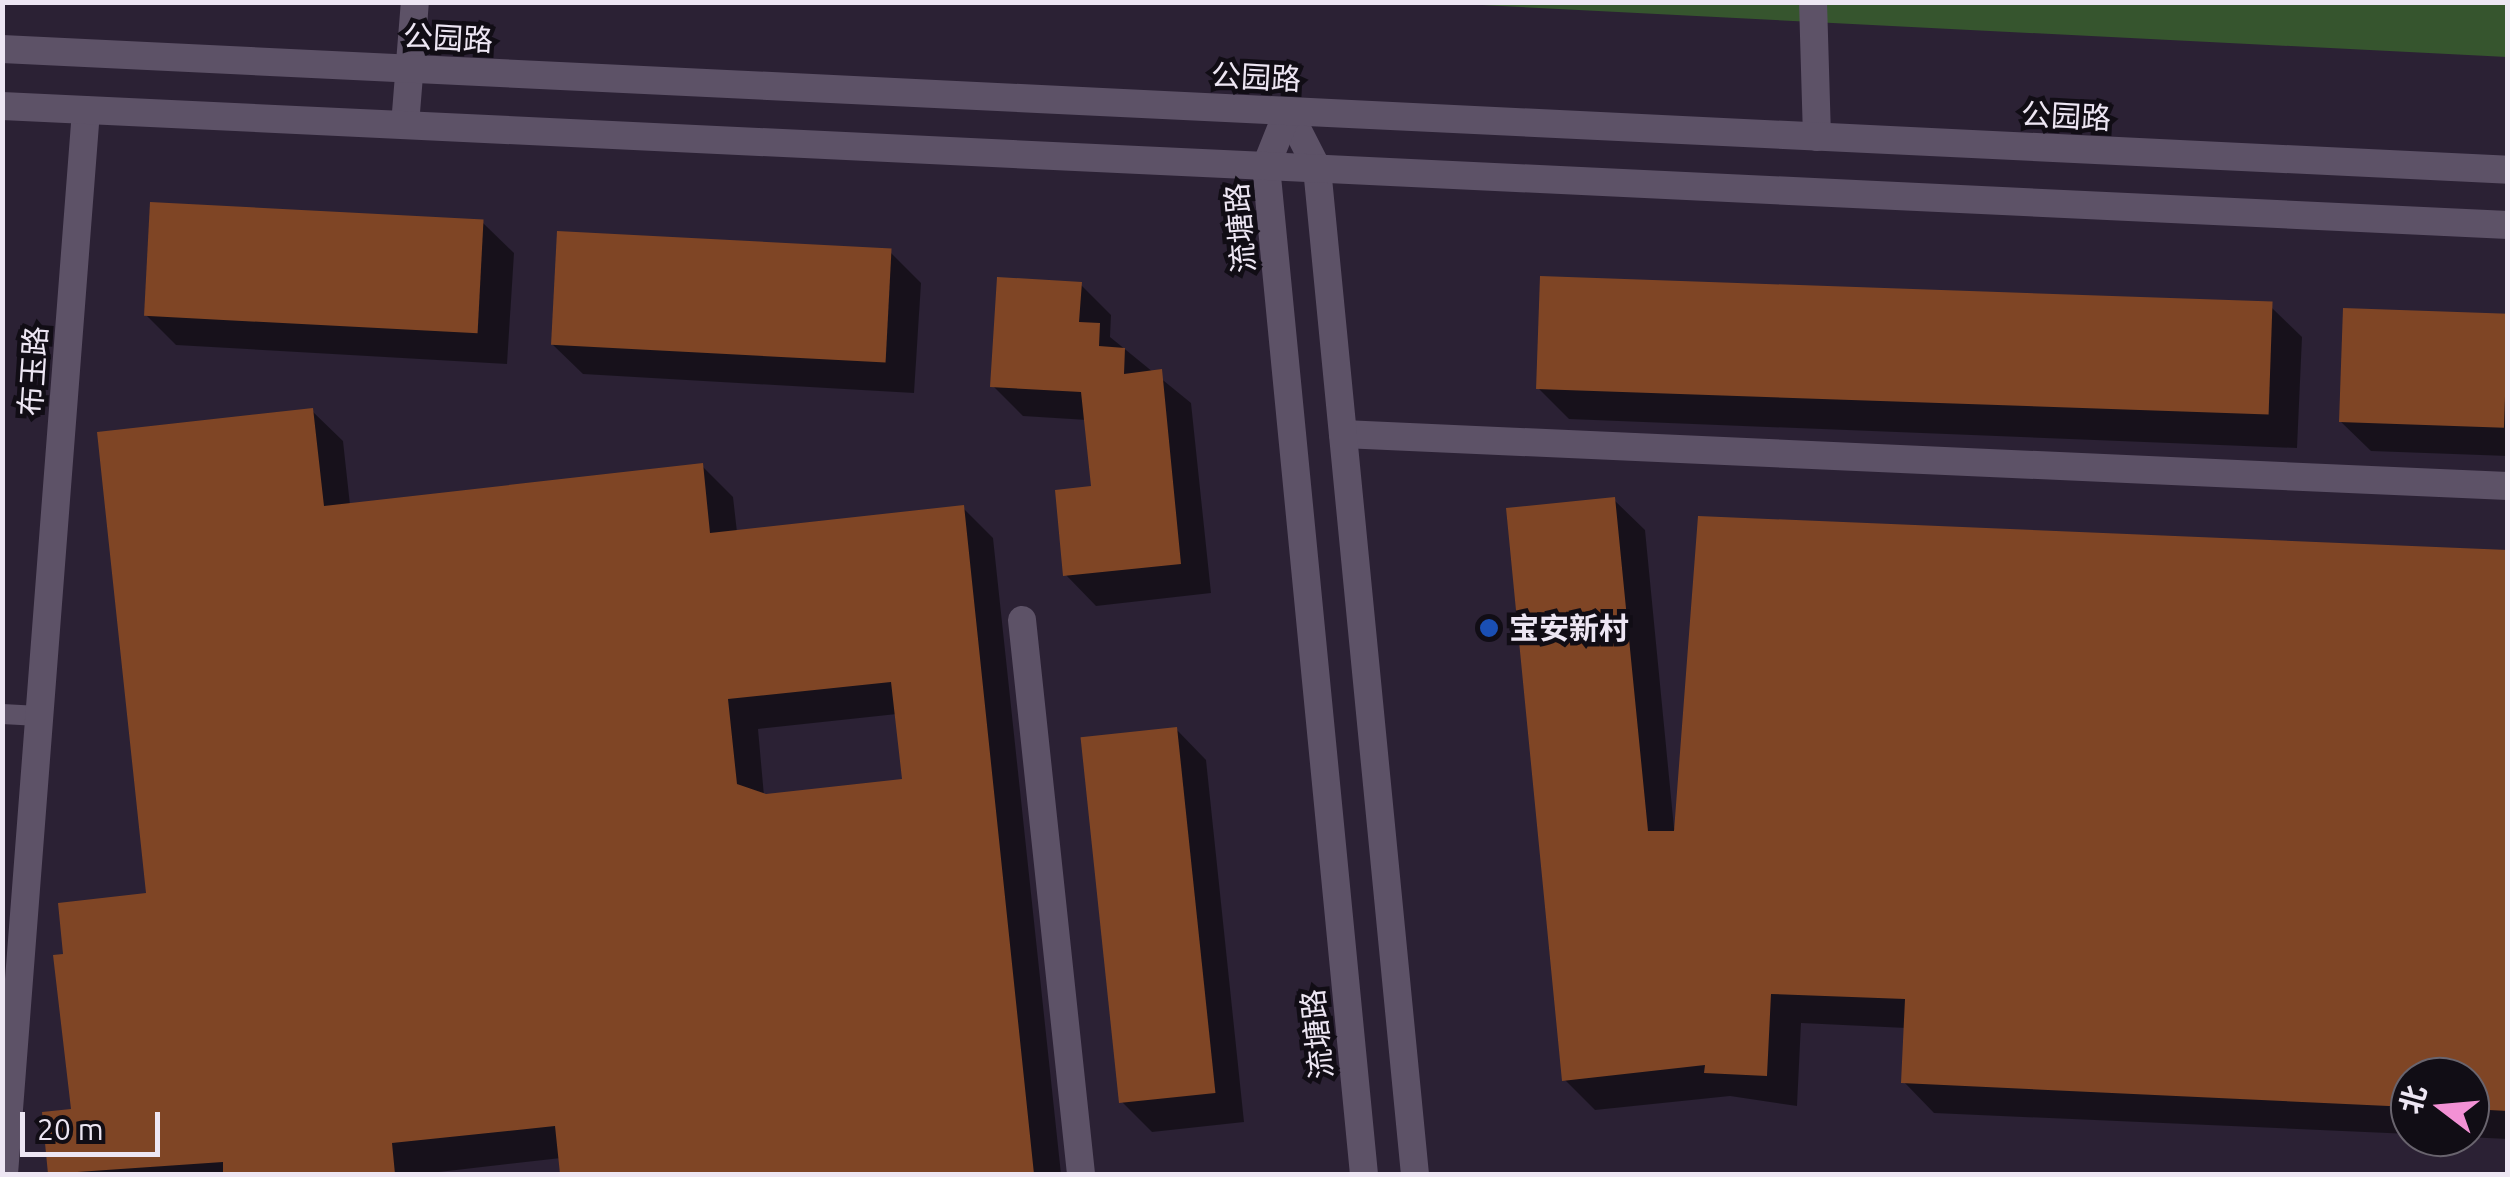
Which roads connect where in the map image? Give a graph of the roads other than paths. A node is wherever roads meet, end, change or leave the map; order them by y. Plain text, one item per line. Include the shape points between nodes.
1 (415, 2) edge
2 (1813, 2) edge
3 (2, 49) edge
4 (410, 68) junction
5 (2, 106) edge
6 (86, 110) junction
7 (1288, 111) junction
8 (405, 125) junction
9 (1817, 136) junction
10 (1266, 166) junction
11 (1318, 168) junction
12 (2508, 170) edge
13 (2508, 225) edge
14 (1343, 434) junction
15 (2508, 486) edge
16 (1022, 620) dead end
17 (2, 714) edge
18 (39, 716) junction
19 (4, 1174) edge
20 (1081, 1174) edge
21 (1364, 1174) edge
22 (1415, 1174) edge

1 - 4 street
2 - 9 street
3 - 4 street, 公园路
4 - 7 street, 公园路
4 - 8 street
5 - 6 street
6 - 8 street
6 - 18 street, 布玉路
7 - 9 street, 公园路
7 - 10 street, 流塘路
7 - 11 street
8 - 10 street
9 - 12 street, 公园路
10 - 11 street
10 - 21 street, 流塘路
11 - 13 street
11 - 14 street
14 - 15 street
14 - 22 street
16 - 20 street
17 - 18 lane
18 - 19 street, 布玉路

